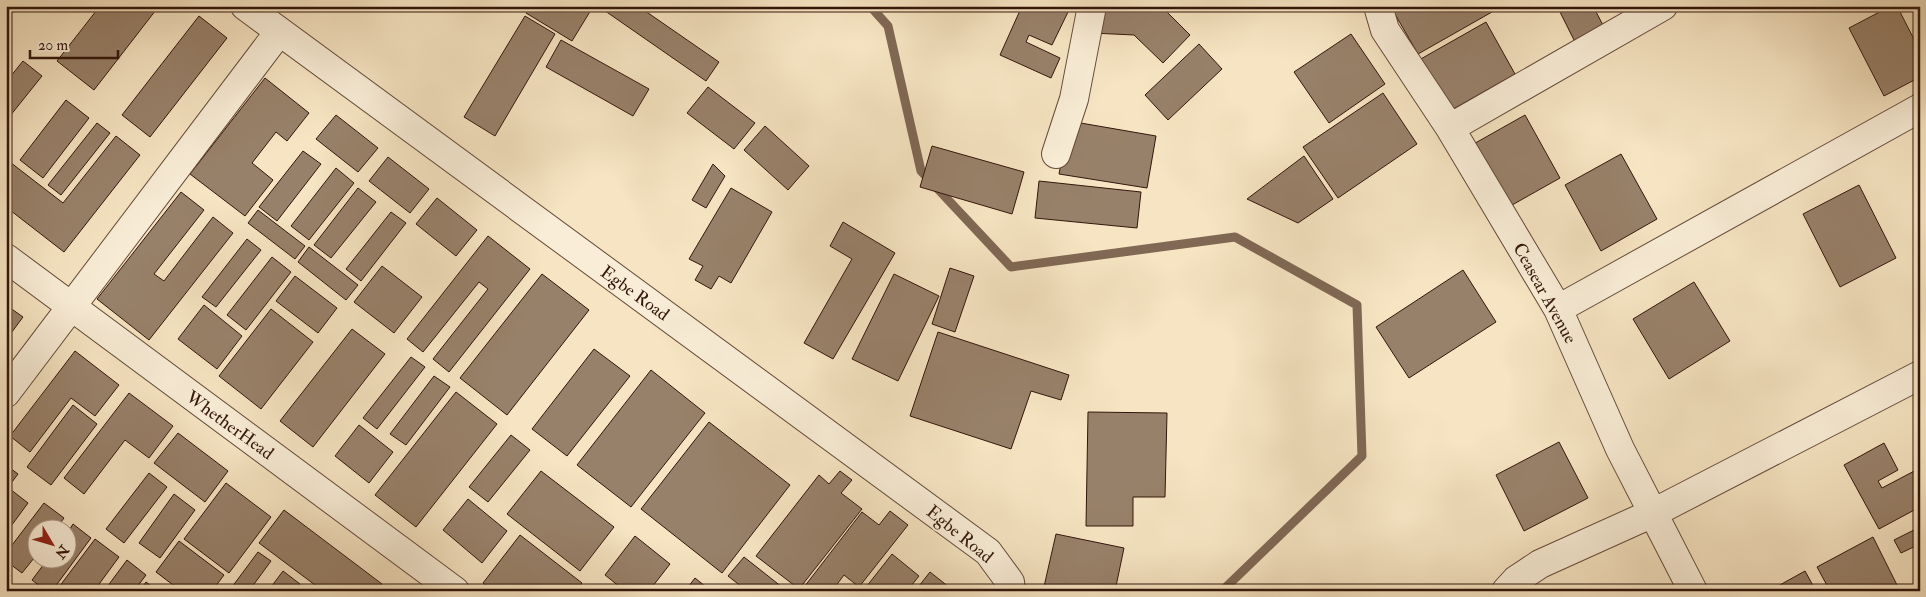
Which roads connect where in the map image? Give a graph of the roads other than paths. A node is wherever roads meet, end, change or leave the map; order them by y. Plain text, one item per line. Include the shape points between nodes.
1 (245, 6) edge
2 (1092, 6) edge
3 (1378, 6) edge
4 (1655, 8) edge
5 (279, 32) junction
6 (1920, 108) edge
7 (1450, 128) junction
8 (1056, 154) dead end
9 (6, 258) edge
10 (70, 307) junction
11 (1558, 309) junction
12 (1920, 375) edge
13 (6, 393) edge
14 (1653, 513) junction
15 (455, 591) edge
16 (1011, 591) edge
17 (1506, 591) edge
18 (1693, 591) edge

1 - 5 street, Egbe Road
2 - 8 street via 1074,99
3 - 7 street, Ceasear Avenue via 1386,30
4 - 7 street
5 - 10 street
5 - 16 street, Egbe Road via 988,552 1010,582
6 - 11 street
7 - 11 street, Ceasear Avenue
9 - 10 street, WhetherHead
10 - 13 street
10 - 15 street, WhetherHead
11 - 14 street, Ceasear Avenue via 1620,449
12 - 14 street
14 - 17 street via 1540,564
14 - 18 street, Ceasear Avenue

